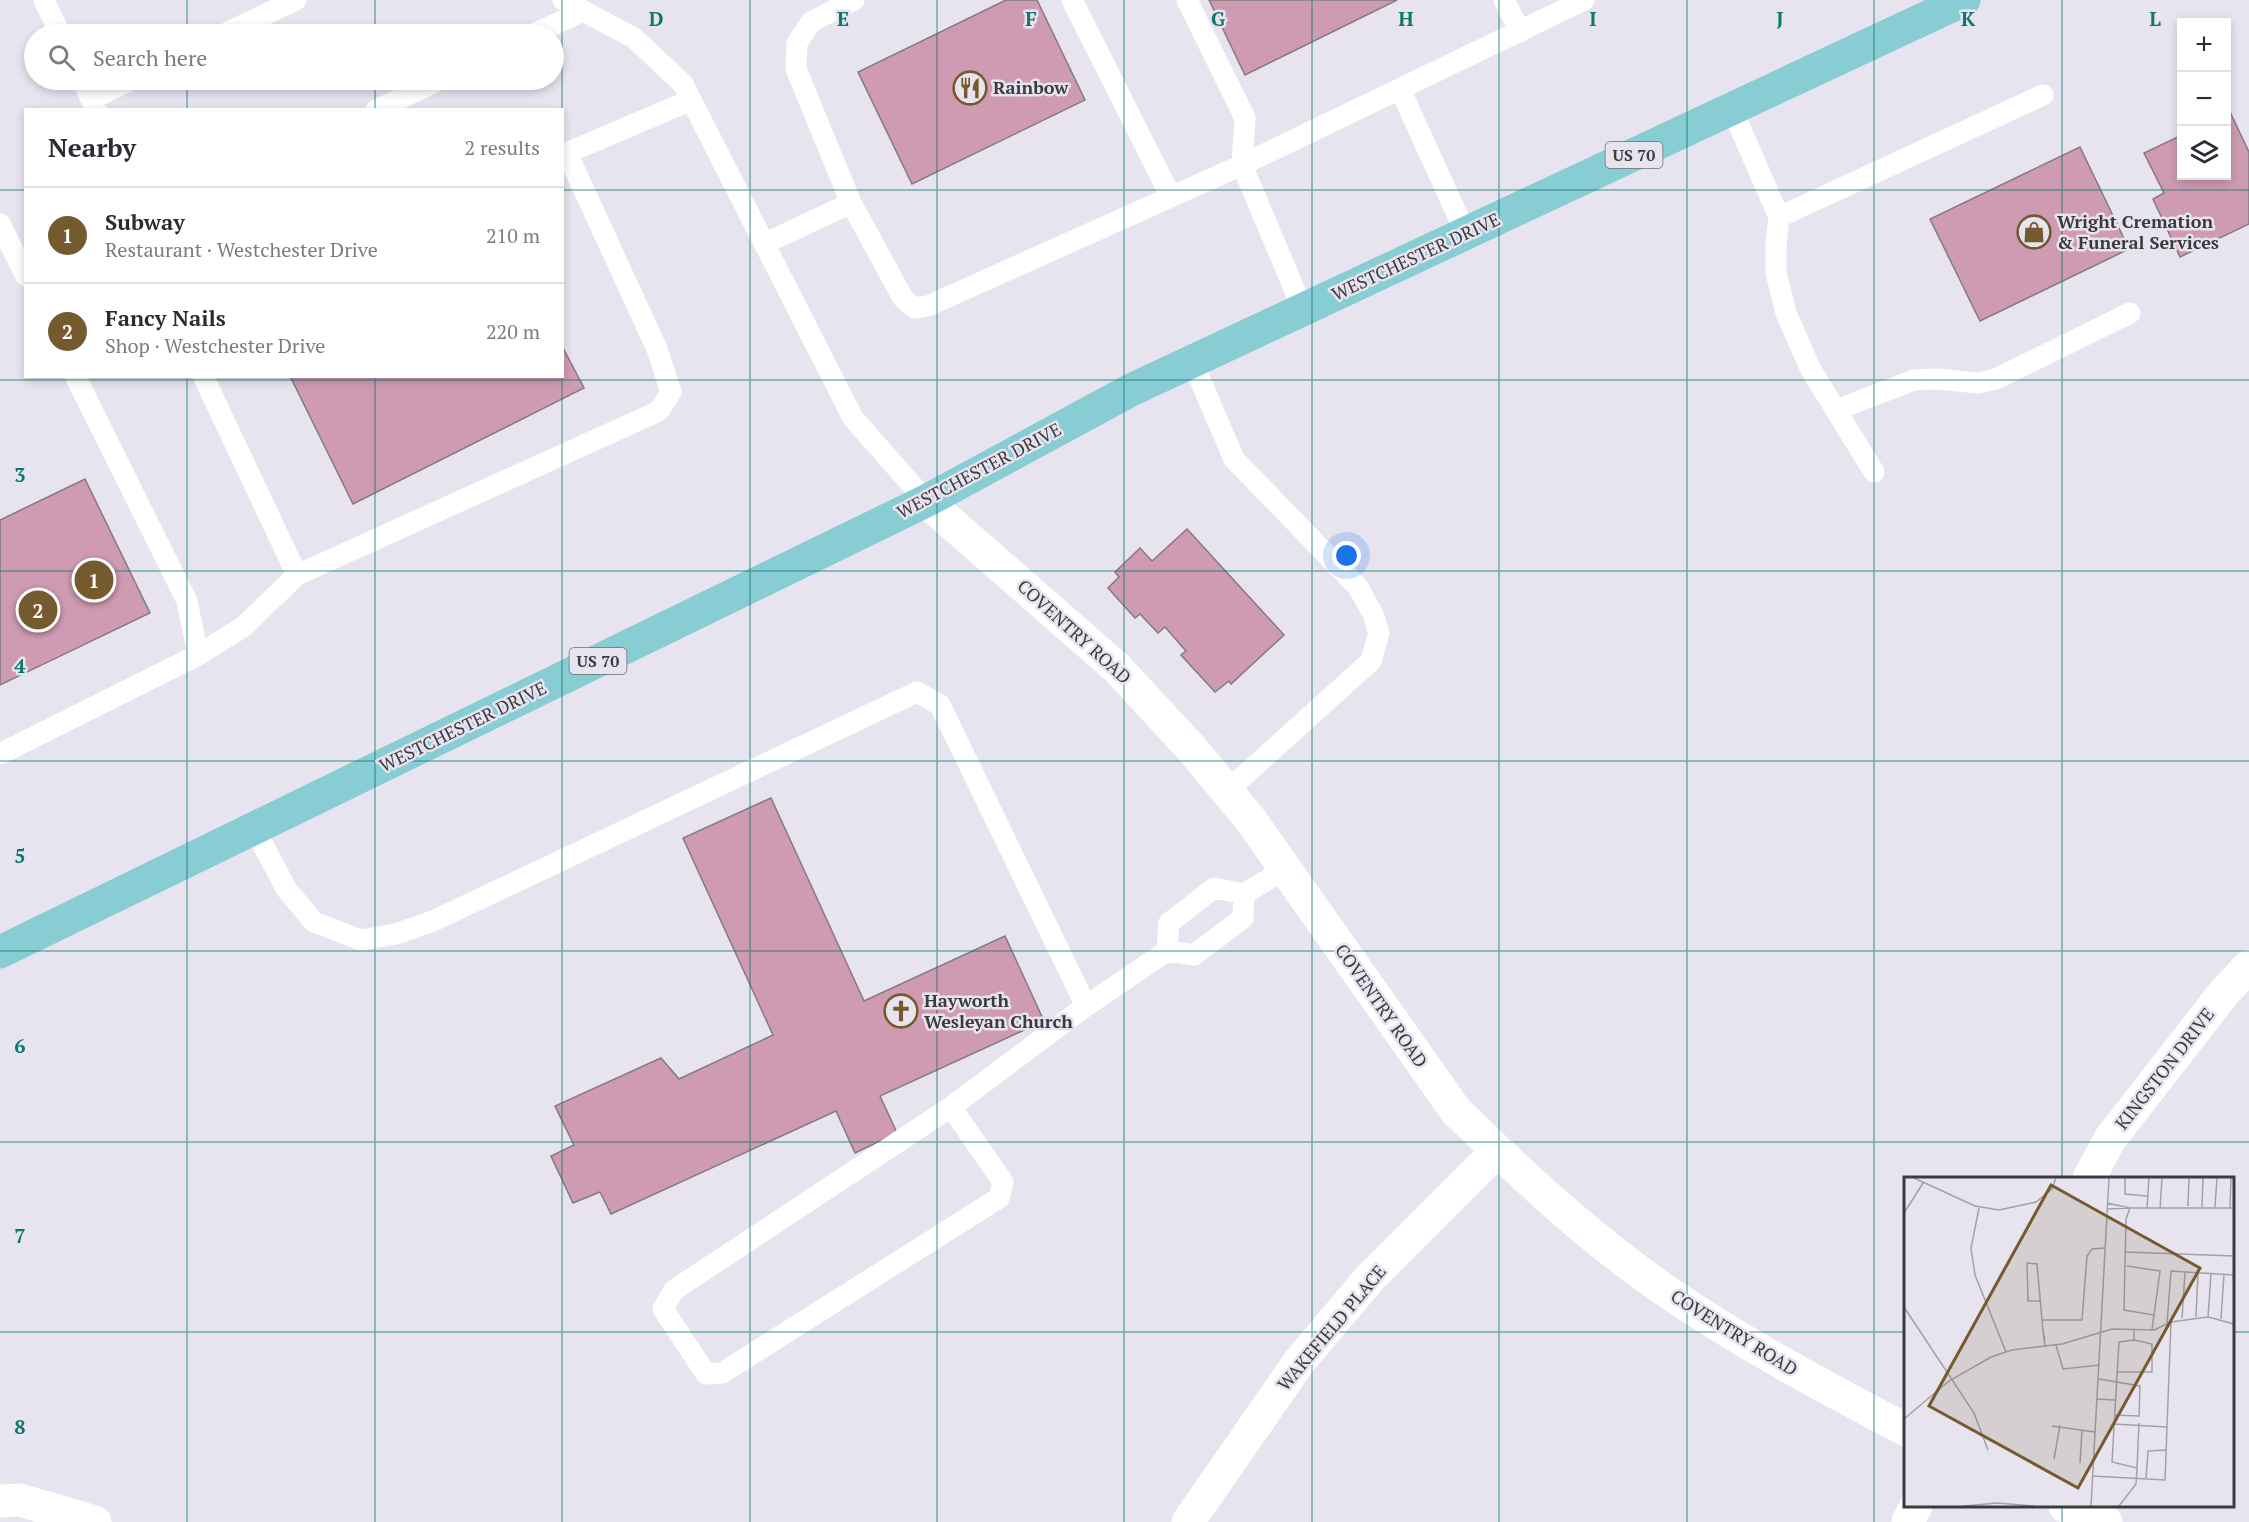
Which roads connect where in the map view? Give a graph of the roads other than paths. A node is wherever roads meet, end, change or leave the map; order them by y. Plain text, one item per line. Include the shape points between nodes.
1 (44, 0) edge
2 (296, 0) edge
3 (562, 0) edge
4 (854, 0) edge
5 (1072, 0) edge
6 (1187, 0) edge
7 (1504, 0) edge
8 (1584, 0) edge
9 (1964, 0) edge
10 (583, 11) junction
11 (55, 24) edge
12 (245, 24) edge
13 (555, 24) edge
14 (1520, 32) junction
15 (1400, 89) junction
16 (87, 90) edge
17 (116, 90) edge
18 (418, 90) edge
19 (2043, 95) dead end
20 (691, 100) junction
21 (94, 104) edge
22 (380, 108) edge
23 (1732, 109) junction
24 (565, 152) edge
25 (1242, 165) junction
26 (1171, 197) junction
27 (851, 203) junction
28 (1779, 217) junction
29 (0, 224) edge
30 (1466, 234) junction
31 (764, 244) junction
32 (24, 272) edge
33 (1303, 310) junction
34 (2130, 313) dead end
35 (1192, 362) junction
36 (76, 378) edge
37 (204, 378) edge
38 (1836, 410) junction
39 (1874, 472) dead end
40 (926, 501) junction
41 (297, 575) junction
42 (198, 656) junction
43 (0, 754) edge
44 (1227, 791) junction
45 (254, 828) junction
46 (1285, 869) junction
47 (1244, 894) junction
48 (1167, 951) junction
49 (0, 952) edge
50 (2249, 966) edge
51 (1086, 1006) junction
52 (951, 1107) junction
53 (1497, 1151) junction
54 (2090, 1177) edge
55 (1904, 1429) edge
56 (0, 1501) edge
57 (1916, 1507) edge
58 (2068, 1507) edge
59 (95, 1522) edge
60 (1188, 1522) edge
61 (1908, 1522) edge
62 (2106, 1522) edge

1 - 11 lane
2 - 12 lane
3 - 10 lane
4 - 27 lane via 811,22 797,43 796,69
5 - 26 lane
6 - 25 lane via 1245,118
7 - 14 lane
8 - 14 lane
9 - 23 main road, WESTCHESTER DRIVE / US 70
10 - 13 lane
10 - 20 lane via 634,38 683,84
14 - 15 lane
15 - 25 lane
15 - 30 lane
16 - 21 lane
17 - 21 lane
18 - 22 lane
19 - 28 lane
20 - 24 lane
20 - 31 lane
23 - 28 lane
23 - 30 main road, WESTCHESTER DRIVE / US 70
24 - 41 lane via 657,349 671,392 659,411
25 - 26 lane
25 - 33 lane
26 - 27 lane via 928,306 914,308 903,298
27 - 31 lane
28 - 38 lane via 1776,273 1786,314 1811,370
29 - 32 lane
30 - 33 main road, WESTCHESTER DRIVE / US 70
31 - 40 lane via 853,418
33 - 35 main road, WESTCHESTER DRIVE / US 70
34 - 38 lane via 1996,380 1914,380
35 - 40 main road, WESTCHESTER DRIVE / US 70 via 1131,390
35 - 44 lane via 1234,459 1358,587 1379,633 1371,661
36 - 42 lane via 187,601
37 - 41 lane
38 - 39 lane
40 - 44 street, COVENTRY ROAD via 1118,668
40 - 45 main road, WESTCHESTER DRIVE / US 70
41 - 42 lane via 243,627
42 - 43 lane
44 - 46 street, COVENTRY ROAD
45 - 49 main road, WESTCHESTER DRIVE / US 70
45 - 51 lane via 287,890 314,922 361,940 396,934 433,921 917,692 940,705
46 - 47 lane
46 - 53 street, COVENTRY ROAD via 1456,1111
47 - 48 lane via 1243,918 1194,955
47 - 48 lane via 1214,888 1169,923
48 - 51 lane
50 - 54 street, KINGSTON DRIVE via 2110,1139
51 - 52 lane
52 - 52 lane via 674,1290 663,1309 706,1374 722,1374 999,1198 1003,1182
53 - 55 street, COVENTRY ROAD via 1599,1241 1666,1291 1797,1372
53 - 60 street, WAKEFIELD PLACE via 1370,1279 1299,1362
56 - 59 street via 20,1500
57 - 61 street
58 - 62 street

